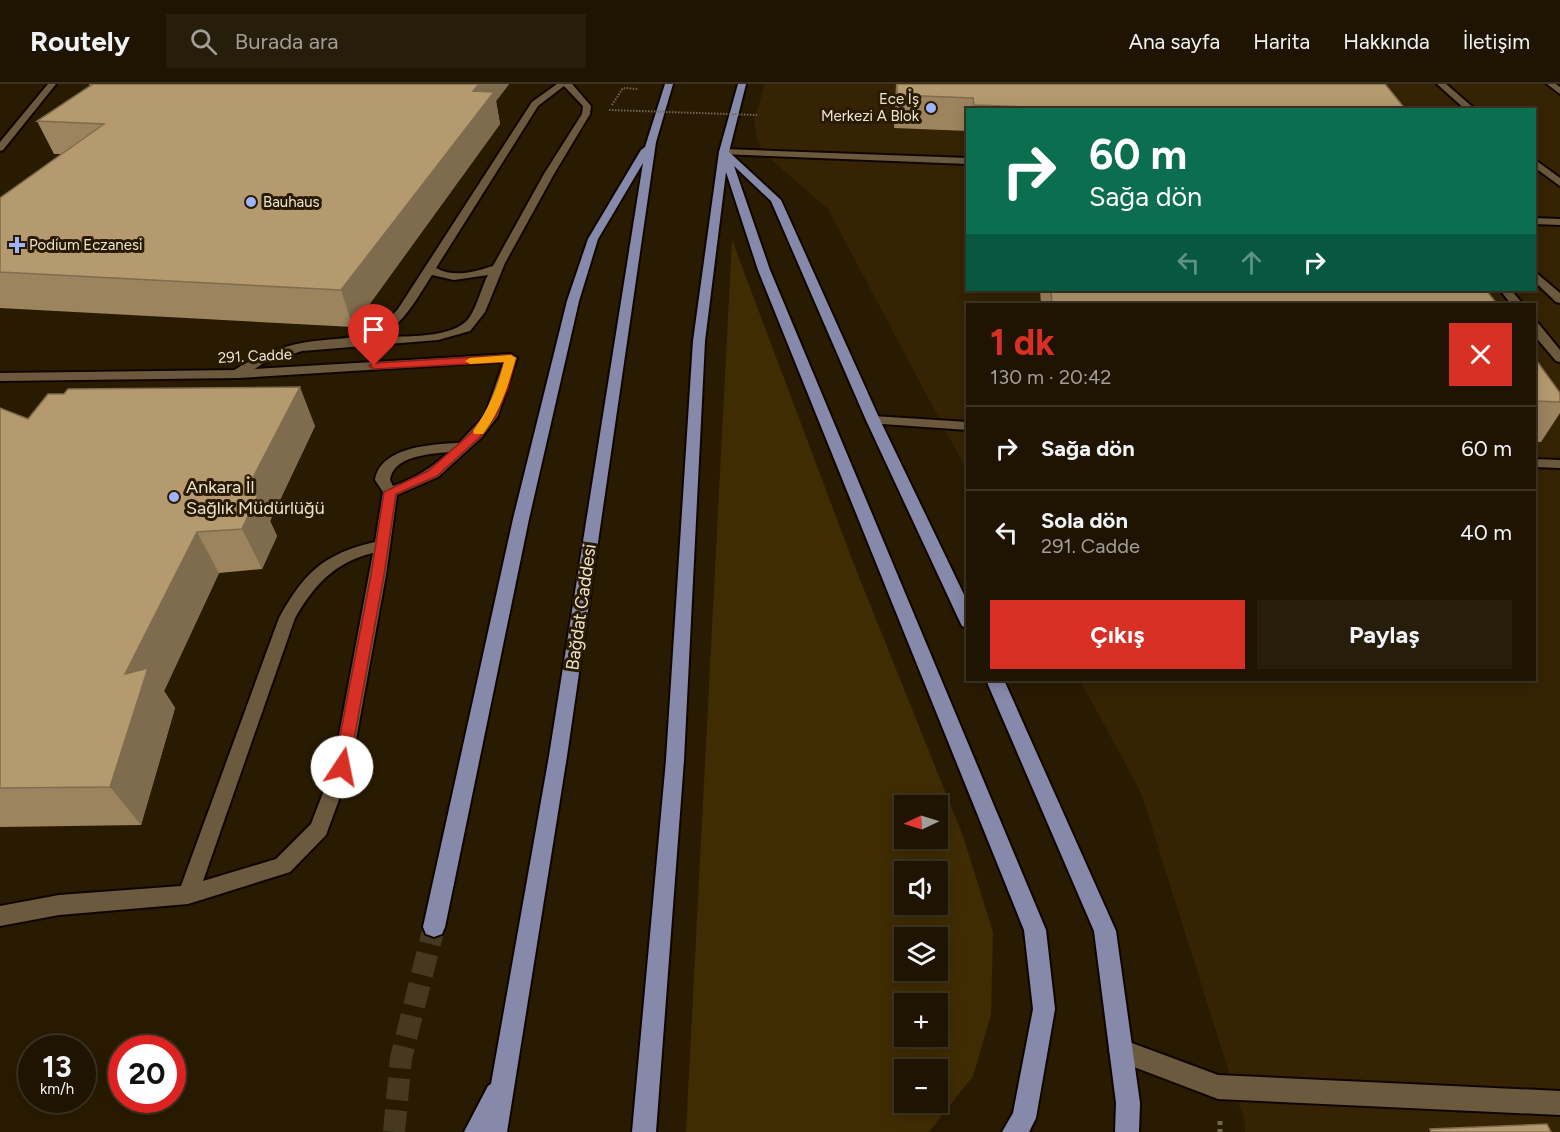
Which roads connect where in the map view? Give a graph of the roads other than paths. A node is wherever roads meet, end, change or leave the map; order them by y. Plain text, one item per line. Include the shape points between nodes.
1 (52, 84) edge
2 (564, 84) edge
3 (669, 84) edge
4 (742, 84) edge
5 (1441, 84) edge
6 (1551, 84) edge
7 (1560, 91) edge
8 (1470, 108) edge
9 (651, 142) junction
10 (0, 148) edge
11 (724, 152) junction
12 (966, 162) edge
13 (1536, 164) edge
14 (1560, 183) edge
15 (1536, 221) edge
16 (1560, 222) edge
17 (497, 268) junction
18 (428, 269) junction
19 (1536, 276) edge
20 (1506, 291) edge
21 (1560, 299) edge
22 (1516, 303) edge
23 (1536, 328) edge
24 (359, 341) junction
25 (1560, 358) edge
26 (238, 374) junction
27 (0, 377) edge
28 (873, 420) junction
29 (966, 426) edge
30 (461, 447) junction
31 (1536, 463) edge
32 (1560, 464) edge
33 (390, 492) junction
34 (381, 546) junction
35 (966, 618) edge
36 (994, 681) edge
37 (188, 895) junction
38 (0, 916) edge
39 (434, 927) tunnel mouth
40 (1121, 1051) junction
41 (651, 1069) junction
42 (505, 1077) junction
43 (1560, 1103) edge
44 (476, 1132) edge
45 (495, 1132) edge
46 (644, 1132) edge
47 (650, 1132) edge
48 (1014, 1132) edge
49 (1127, 1132) edge

1 - 10 street
2 - 17 street via 585,101 586,114 550,170
2 - 18 street via 535,104
3 - 9 main road, Bağdat Caddesi
4 - 11 main road
5 - 8 street
6 - 7 street
9 - 39 main road via 593,239 573,301 521,519
9 - 42 main road, Bağdat Caddesi
11 - 12 street
11 - 28 main road via 776,200
11 - 41 main road via 699,341 675,760
11 - 48 main road via 764,270 1035,930 1044,1009 1024,1118
13 - 14 street
15 - 16 street
17 - 18 street via 450,278
17 - 24 street via 478,312 466,328 433,337
18 - 24 street via 391,324
19 - 21 street
20 - 22 street
23 - 25 street
24 - 26 street via 269,355
26 - 27 street, 291. Cadde
26 - 30 street, 291. Cadde via 511,358 491,416
28 - 29 street
28 - 35 main road
30 - 33 street via 433,474
30 - 33 street via 436,448 398,459 386,467 382,476 382,484
31 - 32 street
33 - 34 street
34 - 37 street via 335,559 301,593 291,610
34 - 37 street via 342,767 319,829 283,866
36 - 40 main road via 1105,931
37 - 38 street via 59,905
40 - 43 street via 1218,1087
40 - 49 main road via 1128,1102
41 - 46 main road
41 - 47 main road
42 - 44 main road
42 - 45 main road, Bağdat Caddesi

